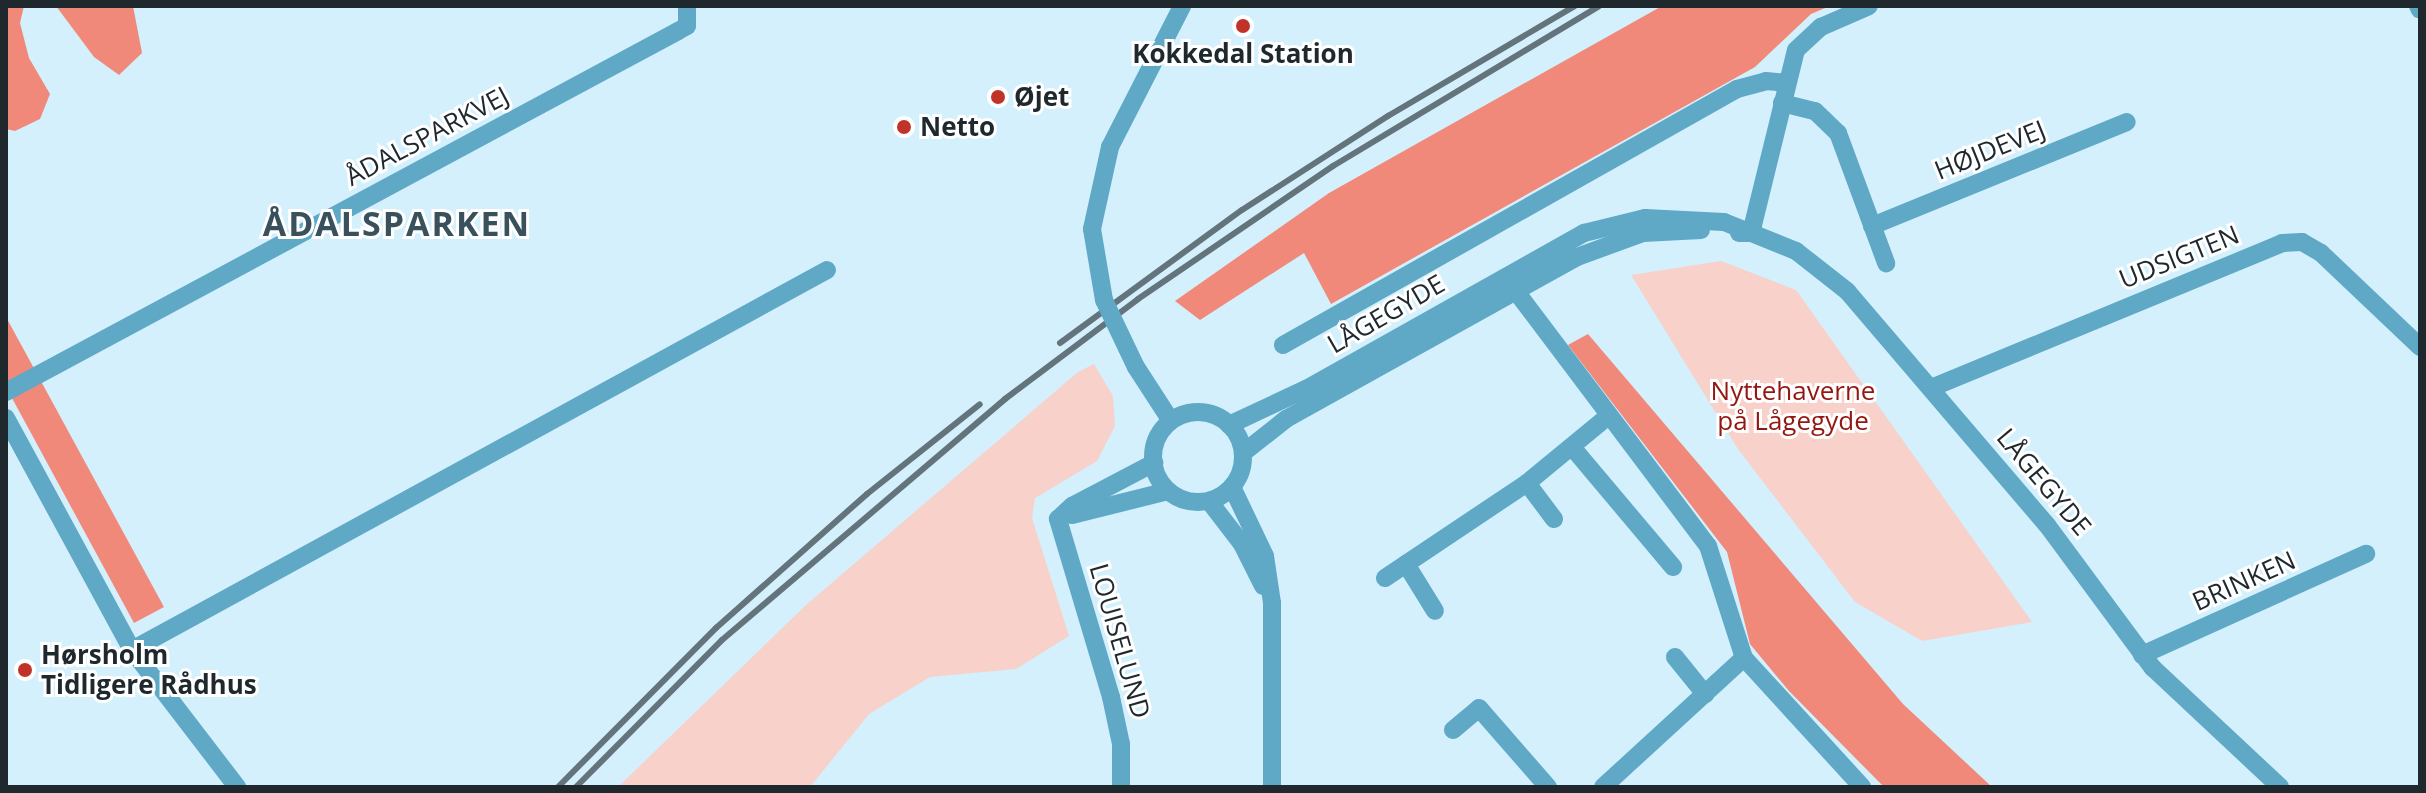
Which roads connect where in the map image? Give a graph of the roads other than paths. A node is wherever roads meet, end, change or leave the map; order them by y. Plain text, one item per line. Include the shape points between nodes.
1 (687, 6) edge
2 (1182, 6) edge
3 (1869, 6) edge
4 (1787, 83) junction
5 (1782, 103) junction
6 (2127, 122) dead end
7 (1872, 226) junction
8 (1750, 233) junction
9 (1886, 263) dead end
10 (827, 270) dead end
11 (1510, 284) junction
12 (1283, 345) dead end
13 (2420, 347) edge
14 (1931, 388) junction
15 (6, 392) edge
16 (1607, 417) junction
17 (6, 418) edge
18 (1171, 421) junction
19 (1229, 425) junction
20 (1572, 447) junction
21 (1243, 453) junction
22 (1154, 463) junction
23 (1527, 483) junction
24 (1232, 487) junction
25 (1168, 491) junction
26 (1209, 501) junction
27 (1066, 517) junction
28 (1554, 519) dead end
29 (2366, 554) dead end
30 (1406, 564) junction
31 (1673, 567) dead end
32 (1385, 578) dead end
33 (1272, 603) junction
34 (1435, 611) dead end
35 (132, 650) junction
36 (2142, 655) junction
37 (1675, 657) dead end
38 (1744, 658) junction
39 (1705, 694) junction
40 (1453, 730) dead end
41 (237, 787) edge
42 (1121, 787) edge
43 (1272, 787) edge
44 (1548, 787) edge
45 (1603, 787) edge
46 (1862, 787) edge
47 (2280, 787) edge

1 - 15 street, ÅDALSPARKVEJ via 687,26
2 - 18 street, bridge via 1110,147 1092,229 1104,300 1136,367
3 - 4 street via 1807,38 1796,50
4 - 5 street
4 - 12 street, LÅGEGYDE via 1766,81 1737,89
5 - 7 street via 1815,111 1838,133
5 - 8 street
6 - 7 street, HØJDEVEJ
7 - 9 street
8 - 11 street, LÅGEGYDE via 1643,233
8 - 11 street, LÅGEGYDE via 1724,222 1676,216 1615,223 1569,240
8 - 14 street, LÅGEGYDE via 1785,245 1828,273
10 - 35 street
11 - 16 street
11 - 19 street, LÅGEGYDE
11 - 21 street, LÅGEGYDE via 1299,412
13 - 14 street, UDSIGTEN via 2321,253 2302,242 2282,243
14 - 36 street, LÅGEGYDE via 2052,531
16 - 20 street
16 - 38 street via 1708,546
17 - 35 street
18 - 19 street via 1201,412
18 - 22 street via 1157,439
19 - 21 street
20 - 23 street
20 - 31 street
21 - 24 street
22 - 25 street
22 - 27 street via 1072,506
23 - 28 street
23 - 30 street
24 - 26 street
24 - 33 street via 1265,556
25 - 26 street via 1187,501
25 - 27 street
26 - 33 street via 1242,544
27 - 42 street, LOUISELUND via 1058,519 1121,744
29 - 36 street, BRINKEN
30 - 32 street
30 - 34 street
33 - 43 street
35 - 41 street
36 - 47 street, LÅGEGYDE
37 - 39 street
38 - 39 street
38 - 46 street
39 - 45 street
40 - 44 street via 1479,708

